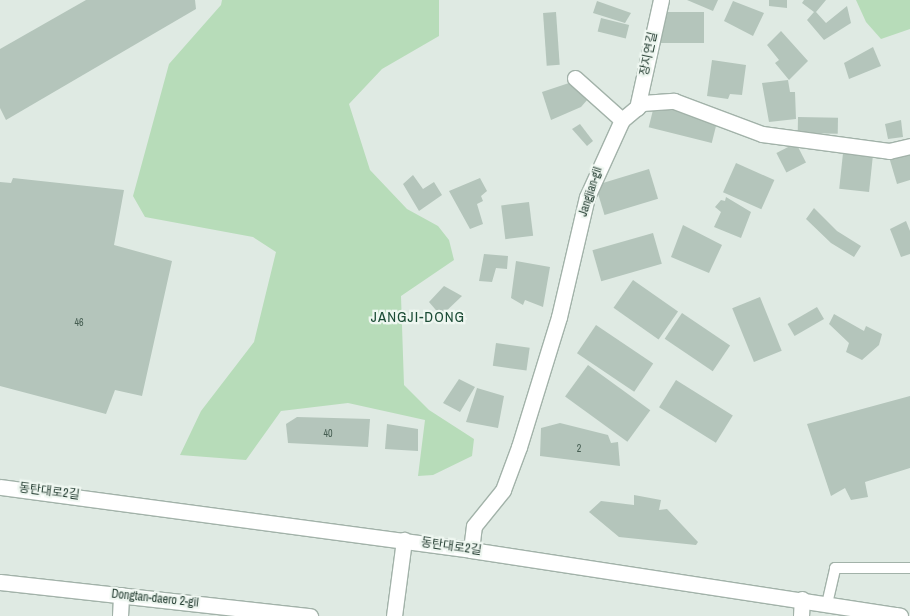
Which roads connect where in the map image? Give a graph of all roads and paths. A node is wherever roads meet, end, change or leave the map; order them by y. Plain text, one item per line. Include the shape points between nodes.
1 (661, 0) edge
2 (576, 78) dead end
3 (636, 108) junction
4 (622, 120) junction
5 (910, 146) edge
6 (0, 487) edge
7 (404, 540) junction
8 (471, 550) junction
9 (910, 568) edge
10 (0, 582) edge
11 (121, 595) junction
12 (802, 599) junction
13 (827, 604) junction
14 (874, 614) edge
15 (120, 616) edge
16 (310, 616) edge
17 (394, 616) edge
18 (801, 616) edge
19 (900, 616) edge

1 - 3 street, 장지연길
2 - 4 street
3 - 4 street, Jangjian-gil
3 - 5 street, Jangjian-gil via 642,103 674,101 762,134 889,152
4 - 8 street, Jangjian-gil via 587,197 559,317 519,447 503,490 474,526
6 - 7 street, 동탄대로2길
7 - 8 street, 동탄대로2길
7 - 17 street
8 - 12 street, 동탄대로2길
9 - 13 lane via 835,568
10 - 11 street, Dongtan-daero 2-gil
11 - 15 street
11 - 16 street, Dongtan-daero 2-gil
12 - 13 street, 동탄대로2길
12 - 18 street
13 - 14 street, 동탄대로2길
14 - 19 street, 동탄대로2길

